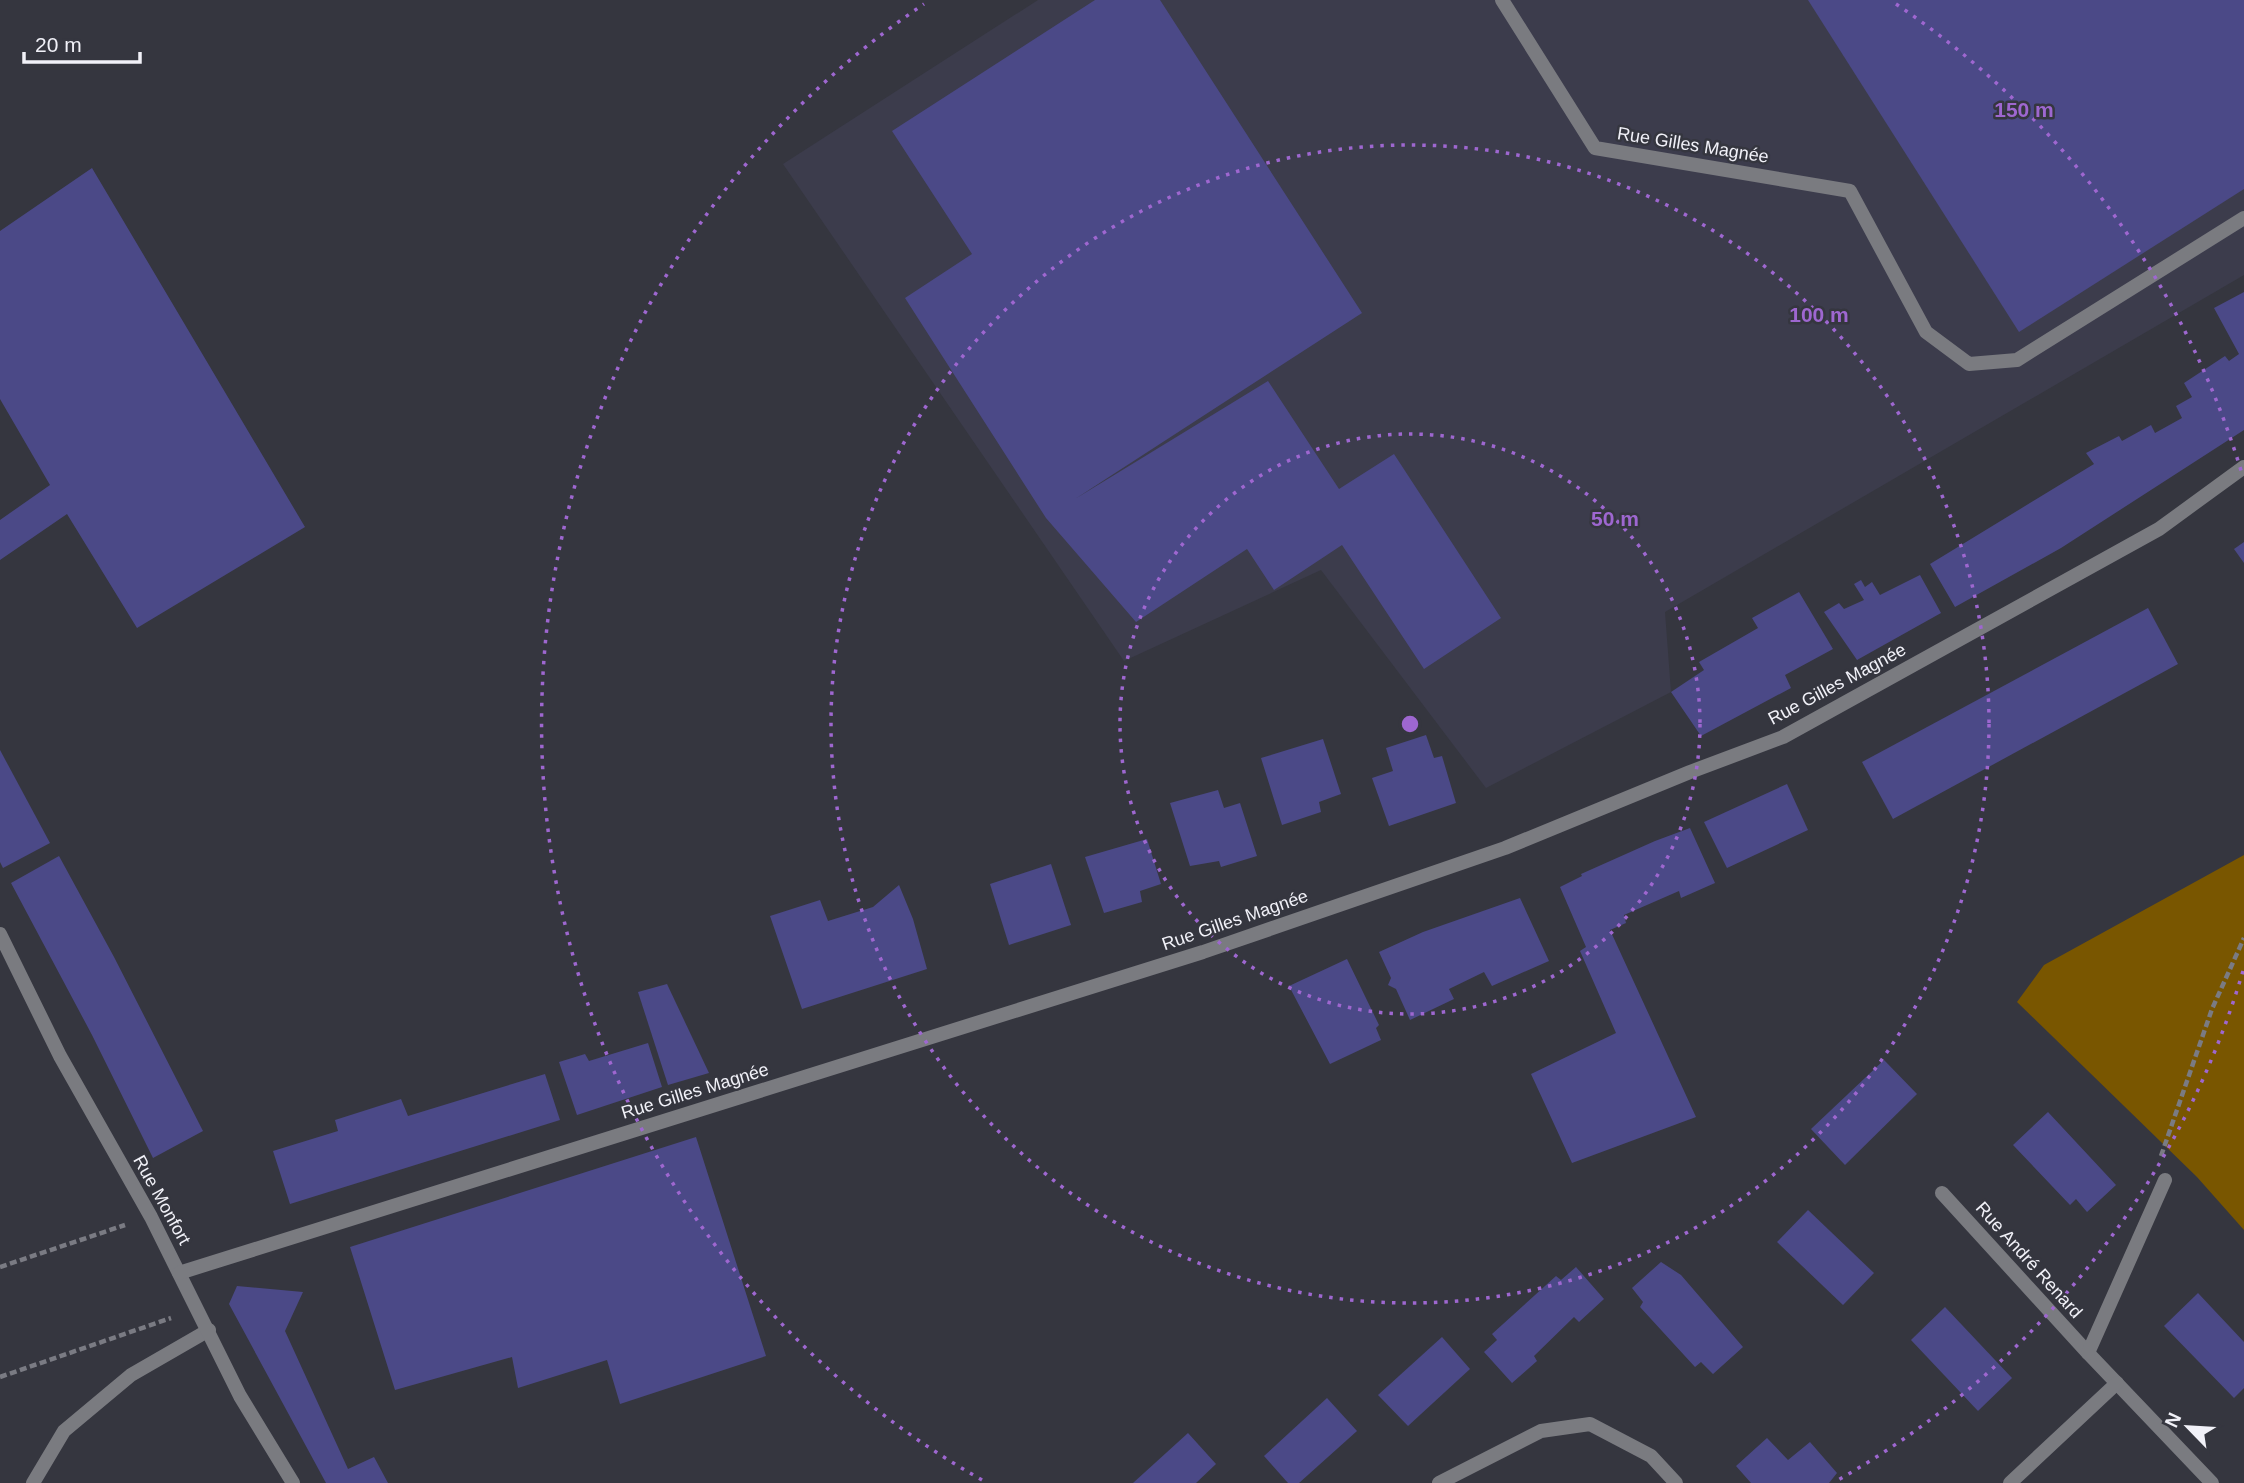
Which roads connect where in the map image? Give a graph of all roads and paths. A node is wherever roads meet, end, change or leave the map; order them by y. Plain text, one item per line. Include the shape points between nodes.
1 (1502, 0) edge
2 (2244, 218) edge
3 (2244, 467) edge
4 (0, 934) edge
5 (2244, 938) edge
6 (2165, 1180) joint
7 (1942, 1193) dead end
8 (151, 1217) junction
9 (0, 1267) edge
10 (179, 1273) junction
11 (198, 1308) junction
12 (209, 1330) junction
13 (2088, 1353) junction
14 (0, 1377) edge
15 (2117, 1384) junction
16 (33, 1483) edge
17 (293, 1483) edge
18 (1439, 1483) edge
19 (1676, 1483) edge
20 (2010, 1483) edge
21 (2212, 1483) edge

1 - 2 street, Rue Gilles Magnée via 1595,148 1850,191 1926,332 1969,363 2017,360
3 - 10 street, Rue Gilles Magnée via 2160,529 1783,737 1505,848 1203,952
4 - 8 street, Rue Monfort via 60,1056
5 - 6 path via 2212,1010 2160,1160
6 - 13 street, Rue André Renard
7 - 13 street, Rue André Renard
8 - 9 path
8 - 10 street, Rue Monfort
10 - 11 street, Rue Monfort
11 - 12 street, Rue Monfort
11 - 14 path
12 - 16 street via 131,1376 64,1430
12 - 17 street, Rue Monfort via 240,1396
13 - 15 street, Rue André Renard
15 - 20 street
15 - 21 street, Rue André Renard
18 - 19 street via 1541,1431 1590,1424 1651,1456

